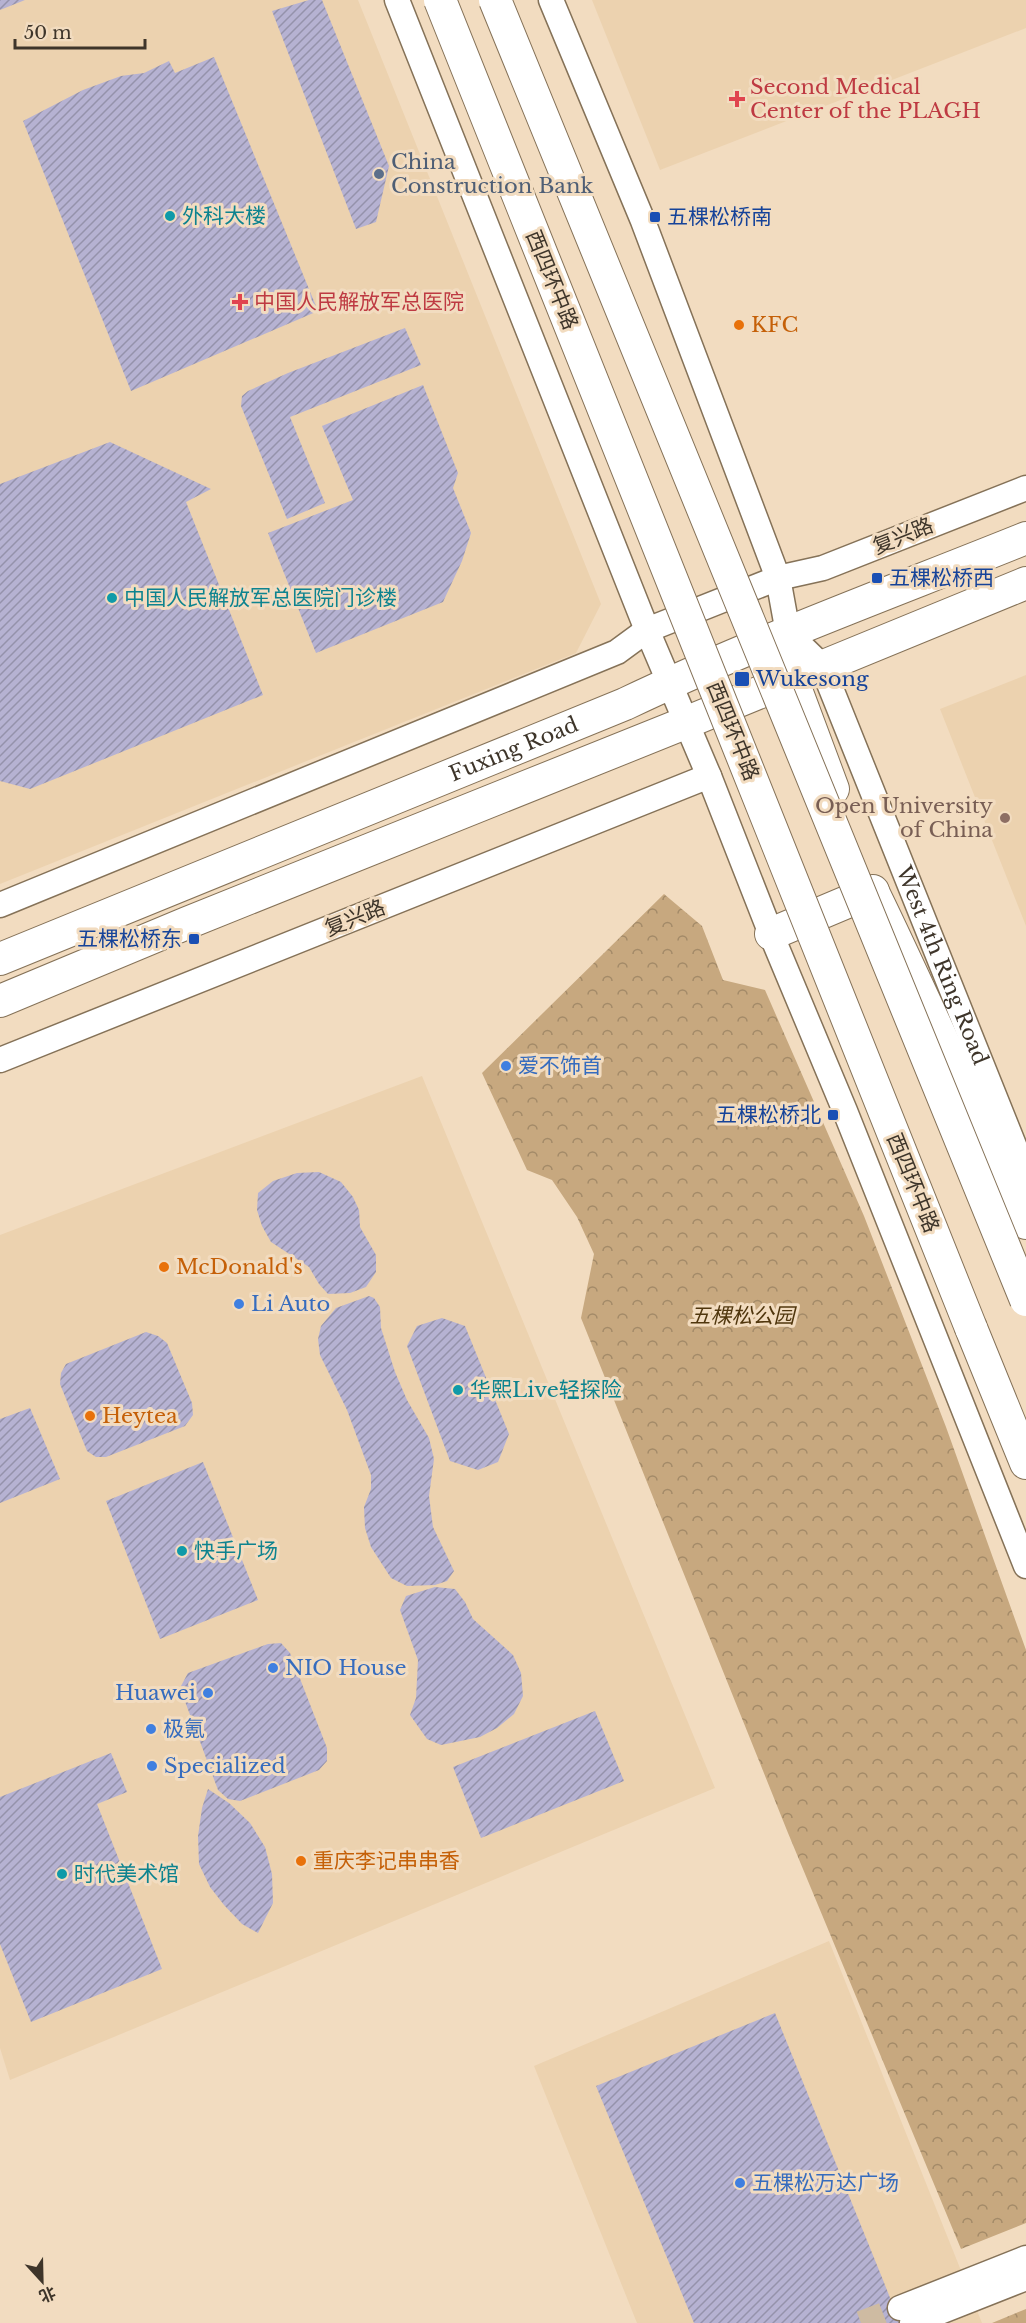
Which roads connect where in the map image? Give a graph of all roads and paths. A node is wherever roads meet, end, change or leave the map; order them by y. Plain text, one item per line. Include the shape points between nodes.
1 (397, 0) edge
2 (440, 0) edge
3 (495, 0) edge
4 (551, 0) edge
5 (1026, 488) edge
6 (1026, 538) edge
7 (778, 578) junction
8 (1026, 583) edge
9 (647, 630) junction
10 (788, 633) junction
11 (822, 666) junction
12 (792, 679) junction
13 (669, 683) junction
14 (685, 723) junction
15 (709, 776) junction
16 (873, 891) junction
17 (0, 905) edge
18 (771, 934) junction
19 (0, 959) edge
20 (0, 1001) edge
21 (0, 1060) edge
22 (1026, 1176) edge
23 (1026, 1223) edge
24 (1026, 1300) edge
25 (1026, 1463) edge
26 (1026, 1566) edge
27 (1026, 2258) edge
28 (1026, 2278) edge
29 (906, 2315) edge

1 - 9 street, 西四环中路
2 - 25 highway, 西四环中路, bridge
3 - 24 highway, bridge
4 - 7 street via 643,221
5 - 7 street, 复兴路 via 824,568
6 - 10 highway, Fuxing Road
7 - 9 street, 复兴路
7 - 10 street
8 - 11 highway, Fuxing Road
9 - 13 street, 西四环中路
9 - 17 street via 616,652
10 - 11 street, West 4th Ring Road
10 - 12 highway
10 - 13 highway, Fuxing Road
11 - 12 highway, Fuxing Road
11 - 22 street, West 4th Ring Road
12 - 14 highway, Fuxing Road
12 - 16 highway
13 - 14 street, 西四环中路
13 - 19 highway, Fuxing Road
14 - 15 street, 西四环中路
14 - 20 highway, Fuxing Road
15 - 18 street, 西四环中路
15 - 21 street, 复兴路
16 - 18 highway
16 - 23 highway
18 - 26 street, 西四环中路
27 - 29 street
28 - 29 street

